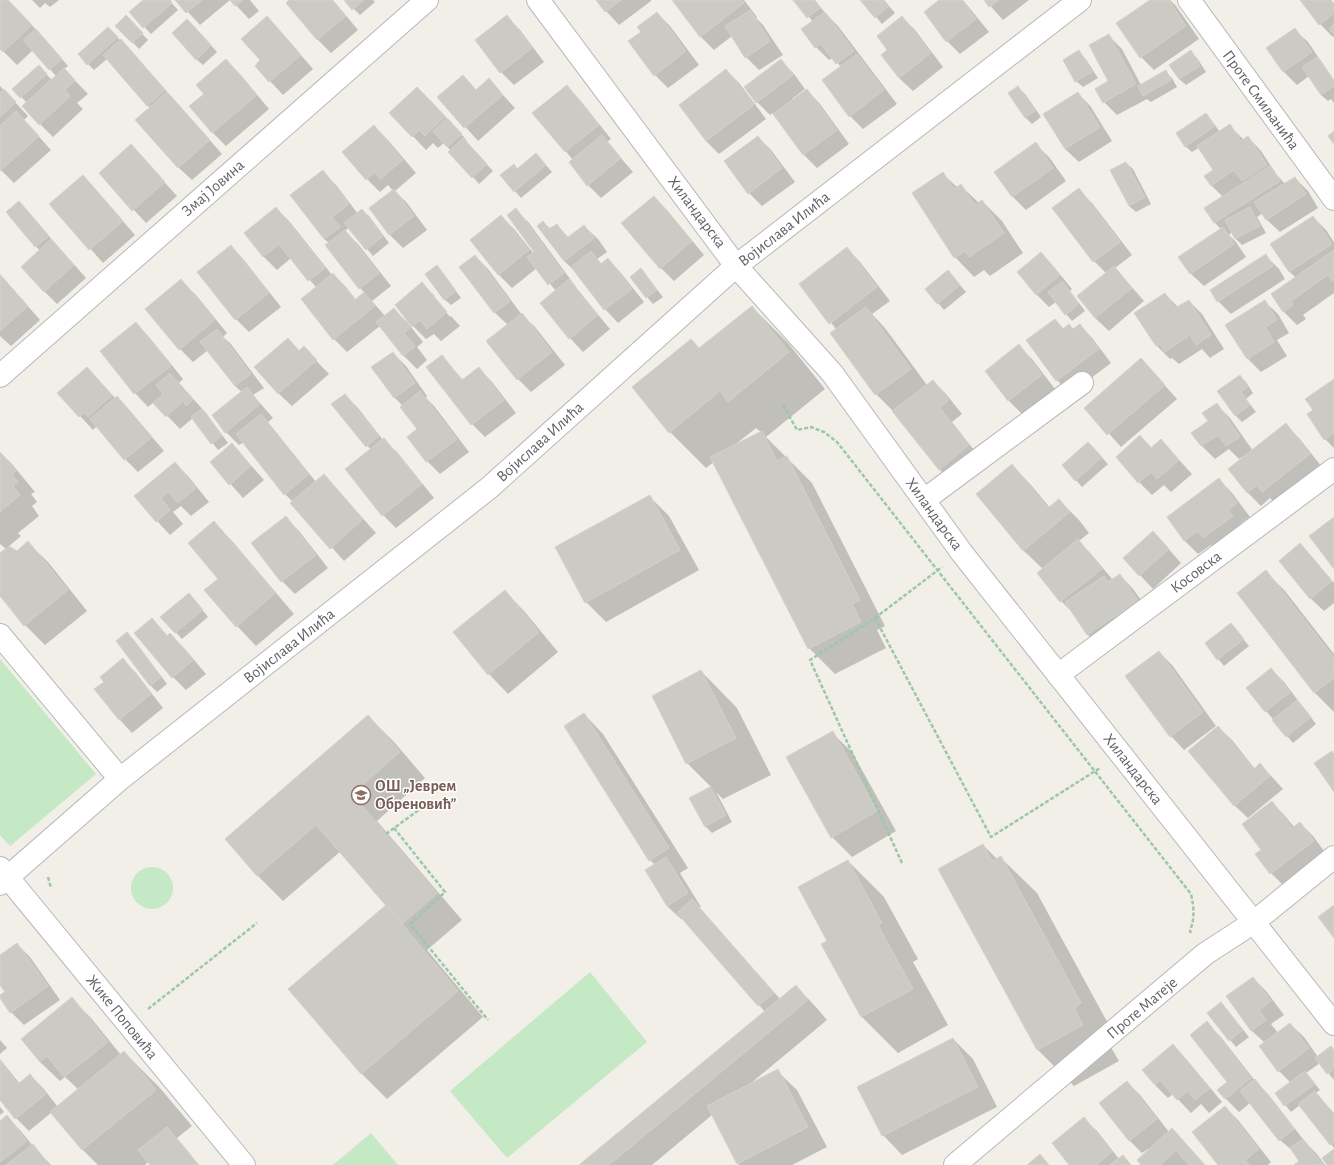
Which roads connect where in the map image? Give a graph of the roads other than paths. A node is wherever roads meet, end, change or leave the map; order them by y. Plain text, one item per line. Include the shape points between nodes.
1 (427, 0) edge
2 (538, 0) edge
3 (1080, 0) edge
4 (1189, 0) edge
5 (1334, 199) edge
6 (736, 266) junction
7 (0, 376) edge
8 (1082, 383) dead end
9 (1334, 469) edge
10 (924, 500) junction
11 (0, 635) edge
12 (1058, 675) junction
13 (120, 779) junction
14 (1334, 857) edge
15 (3, 876) edge
16 (1254, 922) junction
17 (1334, 1024) edge
18 (244, 1165) edge
19 (955, 1165) edge

1 - 7 street, Змај Јовина
2 - 6 street, Хиландарска
3 - 6 street, Војислава Илића
4 - 5 street, Проте Смиљанића
6 - 10 street, Хиландарска via 832,374
6 - 13 street, Војислава Илића via 489,488
8 - 10 street
9 - 12 street, Косовска
10 - 12 street, Хиландарска via 962,553
11 - 13 street
12 - 16 street, Хиландарска
13 - 15 street, Војислава Илића
14 - 16 street, Проте Матеје
15 - 18 street, Жике Поповића
16 - 17 street, Хиландарска
16 - 19 street, Проте Матеје via 1205,954

